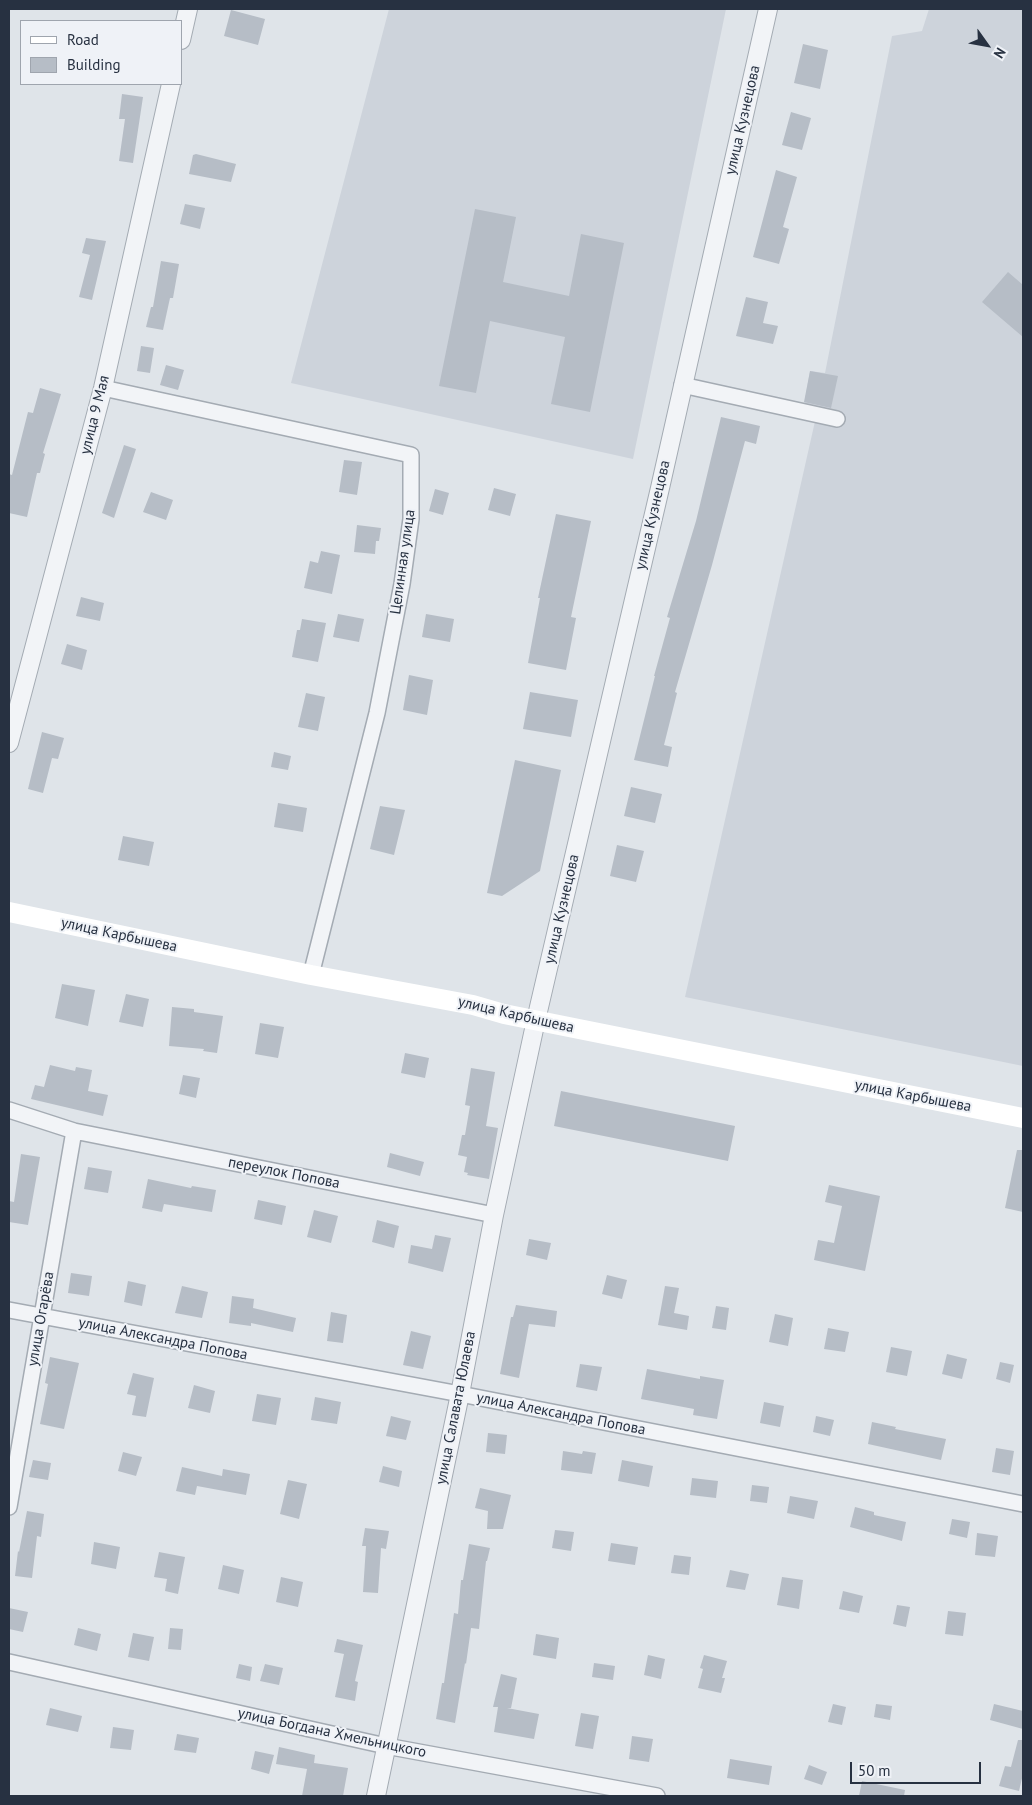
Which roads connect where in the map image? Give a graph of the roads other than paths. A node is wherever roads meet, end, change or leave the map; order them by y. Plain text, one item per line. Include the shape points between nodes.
1 (188, 9) edge
2 (768, 9) edge
3 (182, 36) edge
4 (171, 85) edge
5 (682, 385) junction
6 (102, 388) junction
7 (837, 419) dead end
8 (9, 743) edge
9 (9, 912) edge
10 (312, 974) junction
11 (536, 1020) junction
12 (9, 1110) edge
13 (1023, 1118) edge
14 (74, 1131) junction
15 (494, 1215) junction
16 (9, 1310) edge
17 (42, 1316) junction
18 (460, 1394) junction
19 (1023, 1504) edge
20 (9, 1507) edge
21 (9, 1662) edge
22 (386, 1746) junction
23 (376, 1796) edge
24 (658, 1796) edge

1 - 3 street
2 - 5 street, улица Кузнецова
4 - 6 street, улица 9 Мая
5 - 7 street
5 - 11 street, улица Кузнецова
6 - 8 street, улица 9 Мая
6 - 10 street, Целинная улица via 411,456 411,520 400,594 377,713
9 - 10 main road, улица Карбышева
10 - 11 main road, улица Карбышева
11 - 13 main road, улица Карбышева
11 - 15 street, улица Салавата Юлаева
12 - 14 street, переулок Попова
14 - 15 street, переулок Попова
14 - 17 street, улица Огарёва
15 - 18 street, улица Салавата Юлаева
16 - 17 street, улица Александра Попова
17 - 18 street, улица Александра Попова
17 - 20 street, улица Огарёва
18 - 19 street, улица Александра Попова
18 - 22 street, улица Салавата Юлаева
21 - 22 street, улица Богдана Хмельницкого
22 - 23 street, улица Салавата Юлаева
22 - 24 street, улица Богдана Хмельницкого

